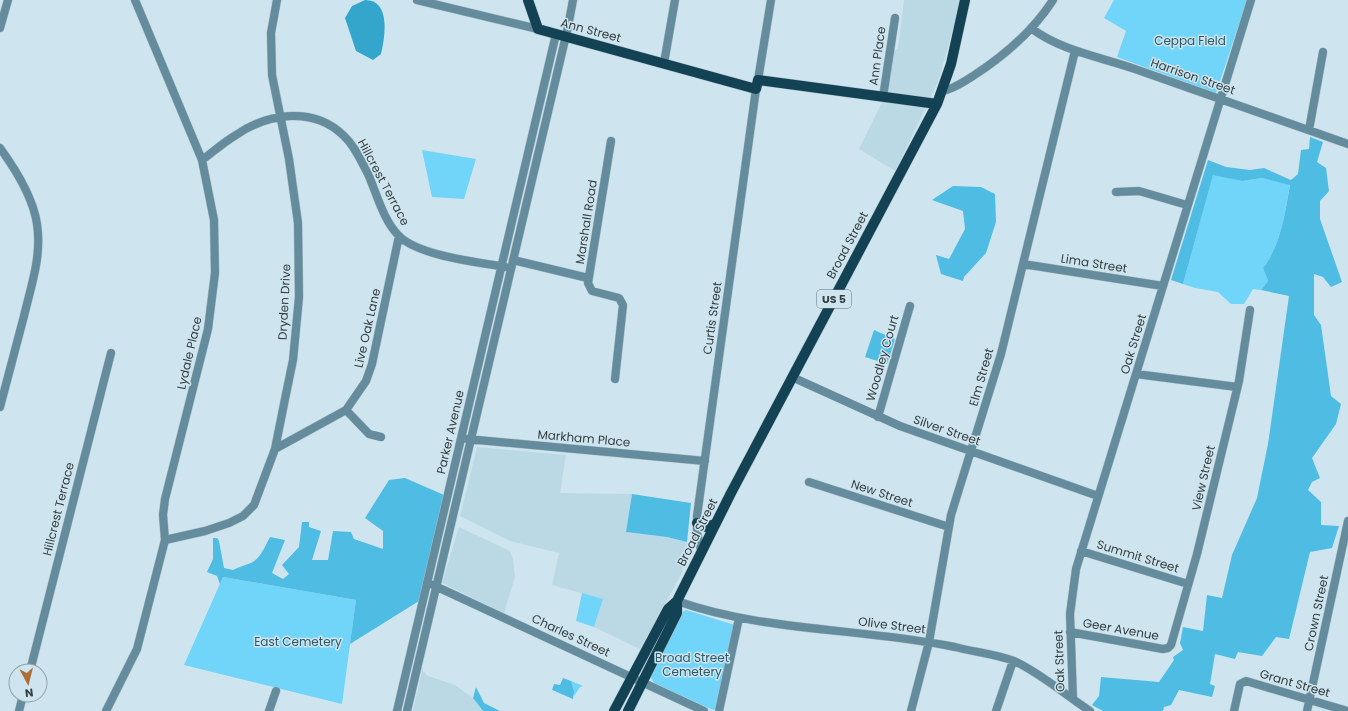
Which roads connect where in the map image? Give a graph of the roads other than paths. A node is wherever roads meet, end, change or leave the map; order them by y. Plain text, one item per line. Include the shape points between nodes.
1 (8, 0) edge
2 (136, 0) edge
3 (277, 0) edge
4 (417, 0) edge
5 (528, 0) edge
6 (573, 0) edge
7 (675, 0) edge
8 (771, 0) edge
9 (965, 0) edge
10 (1053, 0) edge
11 (1251, 0) edge
12 (894, 18) dead end
13 (0, 28) edge
14 (1031, 28) junction
15 (538, 29) junction
16 (561, 35) junction
17 (1075, 51) junction
18 (1323, 52) dead end
19 (664, 63) junction
20 (757, 84) junction
21 (942, 91) junction
22 (883, 97) junction
23 (1220, 98) junction
24 (937, 104) junction
25 (280, 116) junction
26 (537, 116) junction
27 (546, 118) junction
28 (1310, 130) junction
29 (611, 141) dead end
30 (1348, 144) edge
31 (0, 148) edge
32 (202, 160) junction
33 (519, 190) junction
34 (529, 192) junction
35 (1116, 192) dead end
36 (1187, 205) junction
37 (399, 236) junction
38 (512, 264) junction
39 (1022, 264) junction
40 (501, 266) junction
41 (588, 278) junction
42 (1163, 286) junction
43 (910, 306) dead end
44 (1250, 310) dead end
45 (481, 352) junction
46 (111, 353) dead end
47 (491, 355) junction
48 (1136, 374) junction
49 (792, 377) junction
50 (615, 379) dead end
51 (1236, 387) junction
52 (0, 407) edge
53 (346, 410) junction
54 (878, 417) junction
55 (381, 437) dead end
56 (461, 438) junction
57 (471, 439) junction
58 (275, 449) junction
59 (971, 452) junction
60 (705, 461) junction
61 (809, 482) dead end
62 (1098, 496) junction
63 (442, 517) junction
64 (452, 520) junction
65 (1348, 521) edge
66 (697, 523) junction
67 (715, 524) junction
68 (948, 527) junction
69 (165, 540) junction
70 (701, 550) junction
71 (1081, 551) junction
72 (427, 583) junction
73 (1188, 584) junction
74 (436, 586) junction
75 (677, 601) junction
76 (740, 618) junction
77 (1070, 632) junction
78 (929, 642) junction
79 (1168, 648) joint
80 (1013, 661) junction
81 (32, 663) edge
82 (632, 677) junction
83 (405, 679) junction
84 (414, 681) junction
85 (642, 682) junction
86 (276, 691) dead end
87 (1073, 699) junction
88 (1310, 700) junction
89 (106, 711) edge
90 (270, 711) edge
91 (397, 711) edge
92 (407, 711) edge
93 (614, 711) edge
94 (628, 711) edge
95 (704, 711) edge
96 (719, 711) edge
97 (911, 711) edge
98 (996, 711) edge
99 (1090, 711) edge
100 (1234, 711) edge
101 (1307, 711) edge
102 (1347, 711) edge

1 - 13 street
2 - 32 street, Lydale Place
3 - 25 street, Dryden Drive via 270,48
4 - 15 street, Ann Street
5 - 15 main road
6 - 16 street
7 - 19 street
8 - 20 street, Curtis Street
9 - 21 main road, Broad Street / US 5 via 951,64
10 - 14 street
11 - 23 street, Oak Street
12 - 22 street, Ann Place
14 - 17 street, Harrison Street
14 - 21 street via 989,66 957,86
15 - 16 main road, Ann Street
16 - 19 main road, Ann Street
16 - 26 street, Parker Avenue
16 - 27 street, Parker Avenue
17 - 23 street, Harrison Street
17 - 39 street, Elm Street
18 - 28 street
19 - 20 main road, Ann Street
20 - 22 main road, Ann Street
20 - 60 street, Curtis Street
21 - 24 main road, Broad Street / US 5
22 - 24 main road, Ann Street
23 - 28 street, Harrison Street
23 - 36 street, Oak Street
24 - 49 main road, Broad Street / US 5
25 - 32 street, Hillcrest Terrace via 259,122 236,134
25 - 37 street, Hillcrest Terrace via 314,117 330,124 345,136 364,167 389,222
25 - 58 street, Dryden Drive via 298,223 299,296 293,360
26 - 27 street
26 - 33 street, Parker Avenue
27 - 34 street, Parker Avenue
28 - 30 street, Harrison Street
29 - 41 street, Marshall Road
31 - 52 street via 15,170 32,204 37,223 38,244 35,273
32 - 69 street, Lydale Place via 214,220 213,299 201,360 165,499
33 - 34 street
33 - 40 street, Parker Avenue
34 - 38 street, Parker Avenue
35 - 36 street via 1139,191
36 - 42 street, Oak Street
37 - 40 street, Hillcrest Terrace via 411,245 426,251
37 - 53 street, Live Oak Lane via 372,364 366,381
38 - 40 street, Hillcrest Terrace
38 - 41 street, Marshall Road
38 - 47 street, Parker Avenue
39 - 42 street, Lima Street
39 - 59 street, Elm Street via 1001,354
40 - 45 street, Parker Avenue
41 - 50 street via 592,291 619,298 623,305
42 - 48 street, Oak Street
43 - 54 street, Woodley Court
44 - 51 street, View Street via 1241,374
45 - 47 street
45 - 56 street, Parker Avenue
46 - 81 street, Hillcrest Terrace
47 - 57 street, Parker Avenue
48 - 51 street
48 - 62 street, Oak Street
49 - 54 street, Silver Street
49 - 67 main road, Broad Street / US 5
51 - 73 street, View Street
53 - 55 street via 369,434
53 - 58 street, Live Oak Lane
54 - 59 street, Silver Street
56 - 57 street, Markham Place
56 - 63 street, Parker Avenue
57 - 60 street, Markham Place
57 - 64 street, Parker Avenue
58 - 69 street, Dryden Drive via 254,505 243,516 205,531
59 - 62 street, Silver Street
59 - 68 street, Elm Street
60 - 66 street, Curtis Street
61 - 68 street, New Street
62 - 71 street, Oak Street
63 - 64 street
63 - 72 street, Parker Avenue
64 - 74 street, Parker Avenue
65 - 88 street, Crown Street
66 - 67 main road via 706,527
66 - 70 street, Curtis Street
67 - 70 main road, Broad Street / US 5
68 - 78 street, Elm Street
69 - 89 street, Lydale Place via 137,649
70 - 75 main road, Broad Street / US 5
71 - 73 street, Summit Street
71 - 77 street, Oak Street via 1071,599
72 - 74 street, Charles Street
72 - 83 street, Parker Avenue
73 - 79 street, View Street
74 - 82 street, Charles Street
74 - 84 street, Parker Avenue
75 - 76 street, Olive Street
75 - 82 main road, Broad Street / US 5 via 668,609
75 - 85 main road, Broad Street / US 5 via 677,613
76 - 78 street, Olive Street
76 - 96 street
77 - 79 street, Geer Avenue
77 - 87 street, Oak Street
78 - 80 street, Olive Street
78 - 97 street, Elm Street
80 - 87 street, Olive Street
80 - 98 street
82 - 85 street, Charles Street
82 - 93 main road, Broad Street / US 5
83 - 84 street
83 - 91 street, Parker Avenue
84 - 92 street, Parker Avenue
85 - 94 main road, Broad Street / US 5
85 - 95 street, Charles Street
86 - 90 street
87 - 99 street, Olive Street
88 - 100 street, Grant Street via 1243,682 1240,684
88 - 101 street, Crown Street
88 - 102 street, Grant Street

